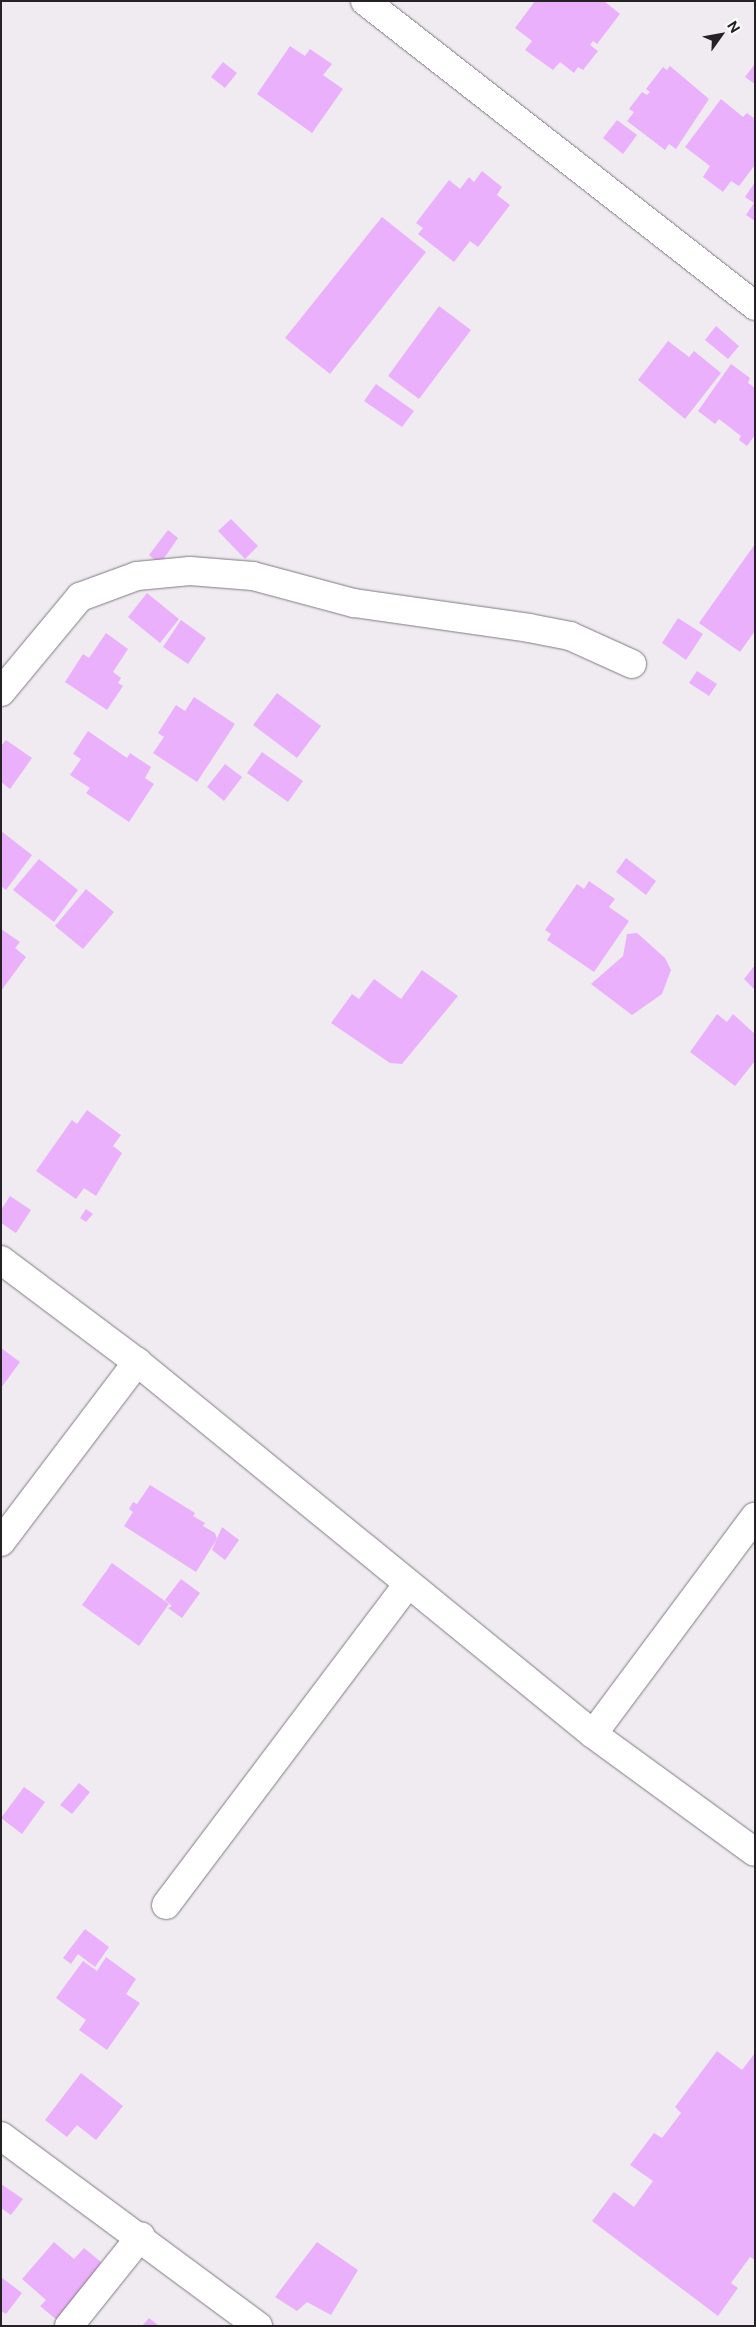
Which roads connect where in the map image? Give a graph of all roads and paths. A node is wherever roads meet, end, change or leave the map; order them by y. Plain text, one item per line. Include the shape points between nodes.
1 (365, 1) edge
2 (755, 306) edge
3 (632, 664) dead end
4 (1, 692) edge
5 (1, 1260) edge
6 (137, 1362) junction
7 (755, 1517) edge
8 (1, 1542) edge
9 (408, 1584) junction
10 (593, 1734) junction
11 (755, 1852) edge
12 (166, 1905) dead end
13 (1, 2136) edge
14 (141, 2236) junction
15 (70, 2326) edge
16 (258, 2326) edge

1 - 2 street
3 - 4 street via 570,636 537,629 354,603 253,576 190,572 137,576 80,597
5 - 6 street
6 - 8 street
6 - 9 street
7 - 10 street
9 - 10 street
9 - 12 street
10 - 11 street
13 - 14 street
14 - 15 street
14 - 16 street

